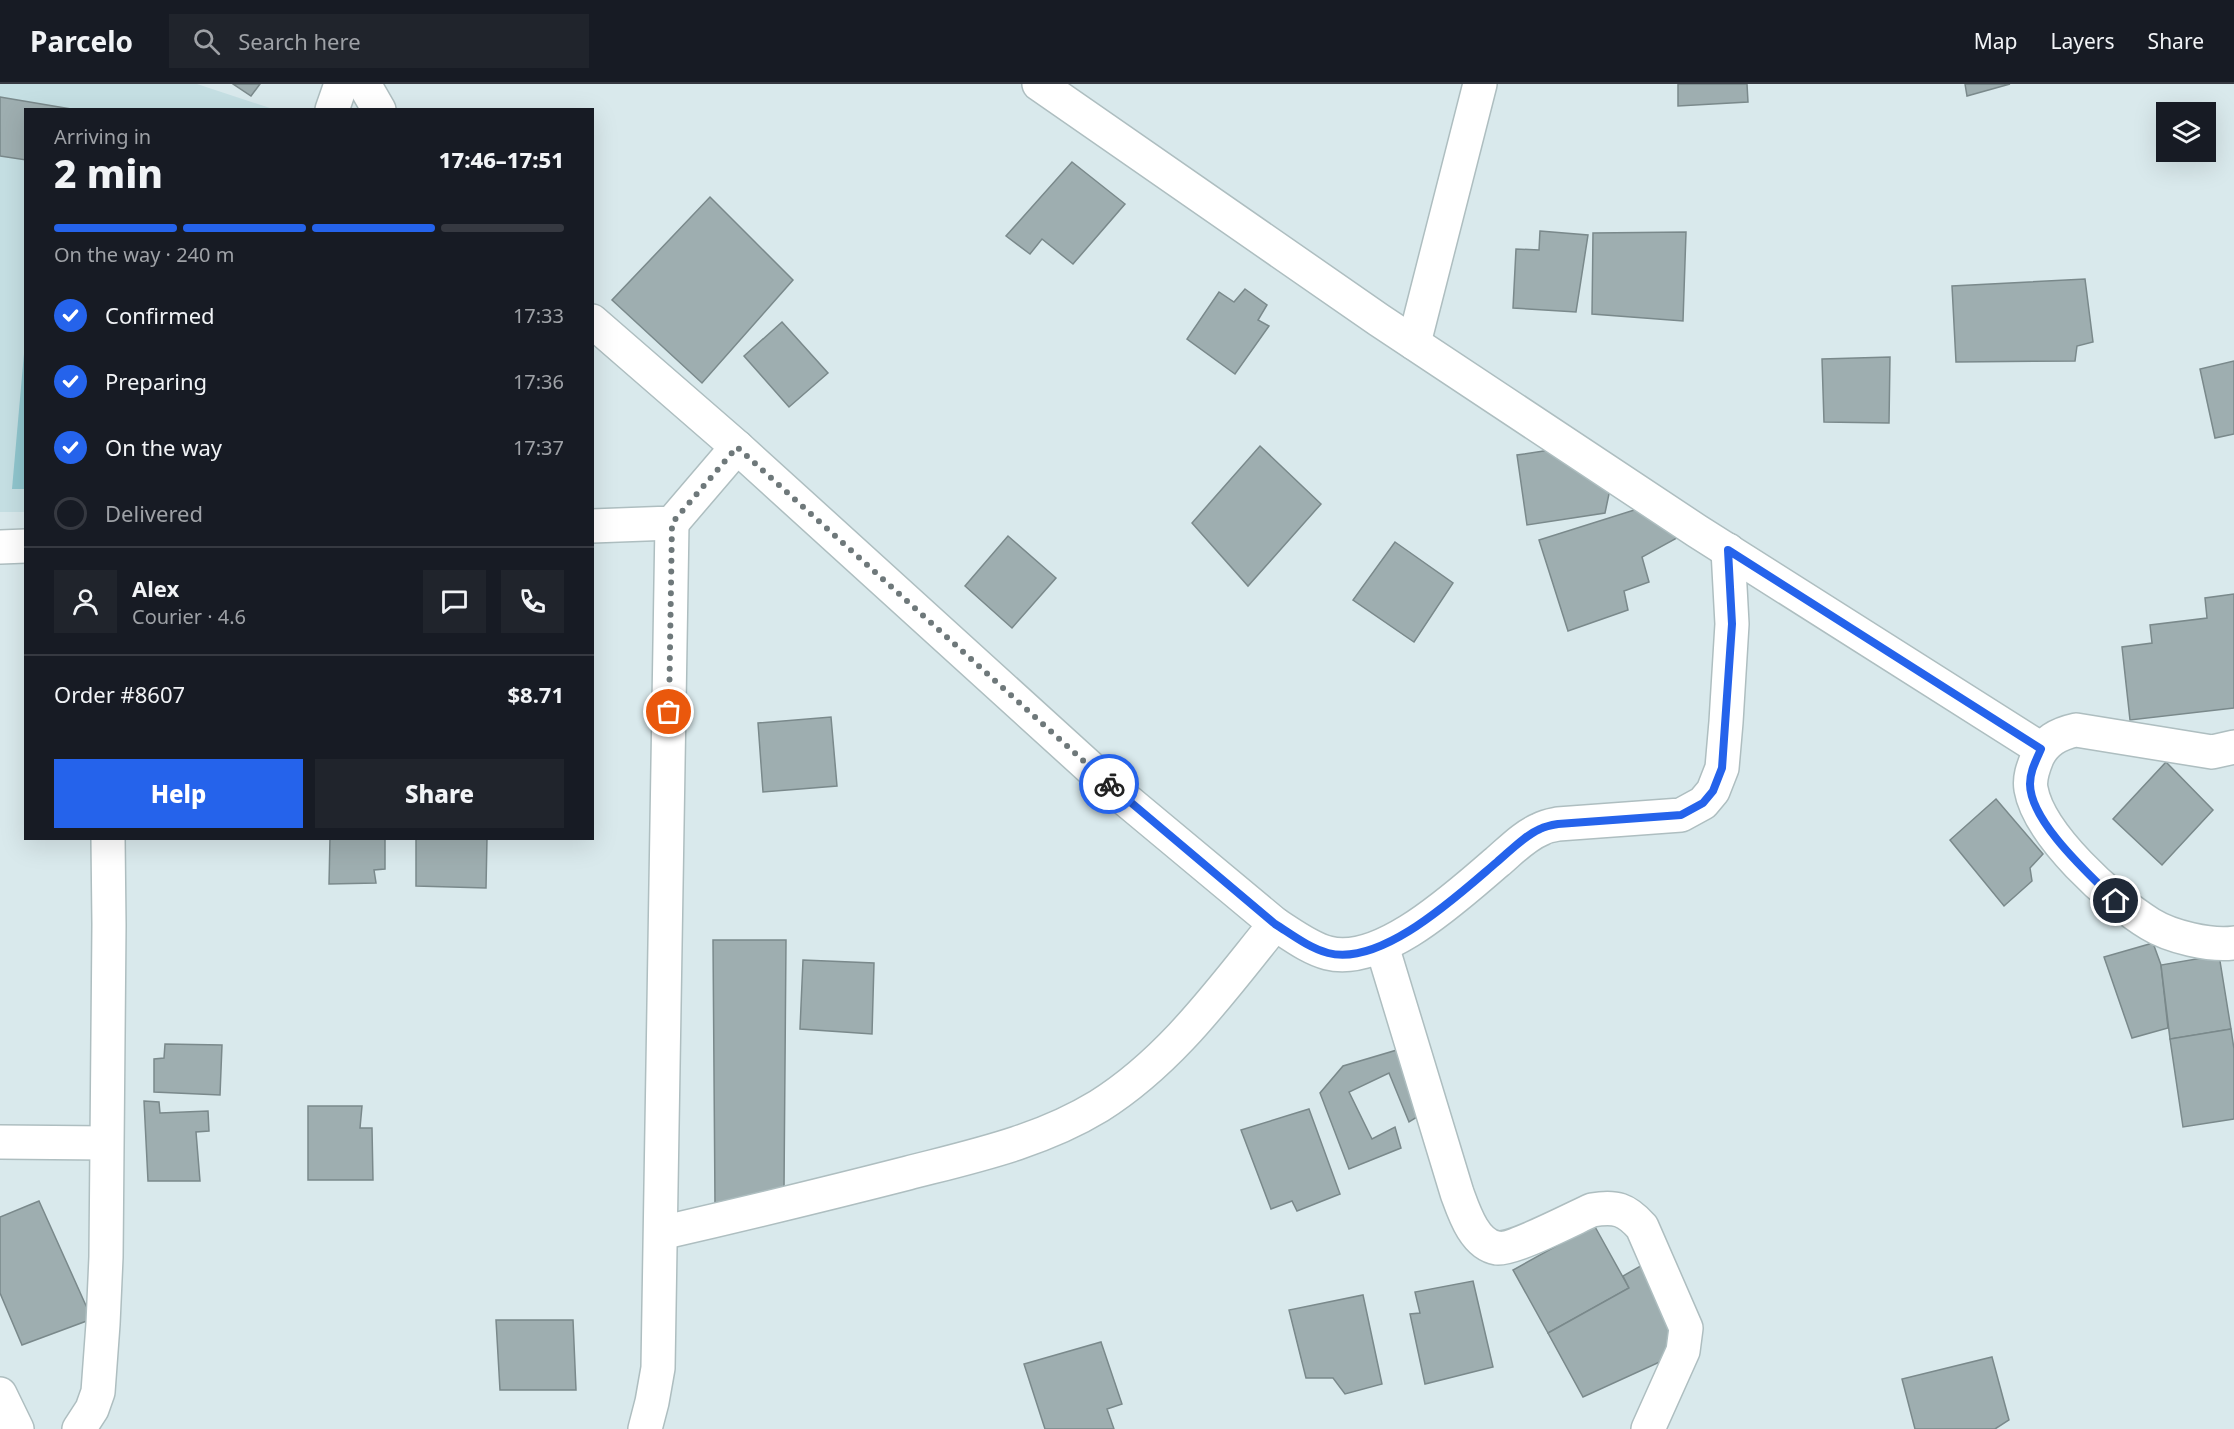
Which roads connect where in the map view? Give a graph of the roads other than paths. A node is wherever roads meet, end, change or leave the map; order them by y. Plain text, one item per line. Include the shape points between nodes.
1 (341, 84) edge
2 (364, 84) edge
3 (1039, 84) edge
4 (1480, 84) edge
5 (333, 108) edge
6 (378, 108) edge
7 (594, 323) edge
8 (1414, 343) junction
9 (737, 447) junction
10 (672, 523) junction
11 (594, 526) edge
12 (24, 546) edge
13 (0, 547) edge
14 (1728, 550) junction
15 (2234, 747) edge
16 (2041, 749) junction
17 (108, 840) edge
18 (1275, 924) junction
19 (2234, 943) edge
20 (1382, 946) junction
21 (0, 1142) edge
22 (106, 1143) junction
23 (661, 1233) junction
24 (0, 1394) edge
25 (17, 1429) edge
26 (79, 1429) edge
27 (645, 1429) edge
28 (1648, 1429) edge

1 - 5 street
2 - 6 street
3 - 8 street
4 - 8 street
7 - 9 street
8 - 14 street
9 - 10 street
9 - 18 street via 1119,794
10 - 11 street
10 - 23 street
12 - 13 street
14 - 16 street
14 - 20 street via 1732,624 1722,768 1713,791 1703,803 1681,815 1558,824 1540,829 1441,910
15 - 16 street via 2212,752 2076,730 2059,733
16 - 19 street via 2030,786 2035,806 2058,842 2088,873 2116,901 2152,926 2191,940
17 - 22 street
18 - 20 street via 1328,953 1354,955
18 - 23 street via 1193,1025 1152,1066 1101,1105 1059,1128 1020,1144 953,1162
20 - 28 street via 1457,1193 1473,1229 1485,1242 1497,1249 1513,1246 1592,1210 1606,1208 1632,1215 1642,1227 1686,1328 1683,1351
21 - 22 street
22 - 26 street via 106,1257 98,1392
23 - 27 street via 658,1368
24 - 25 street

